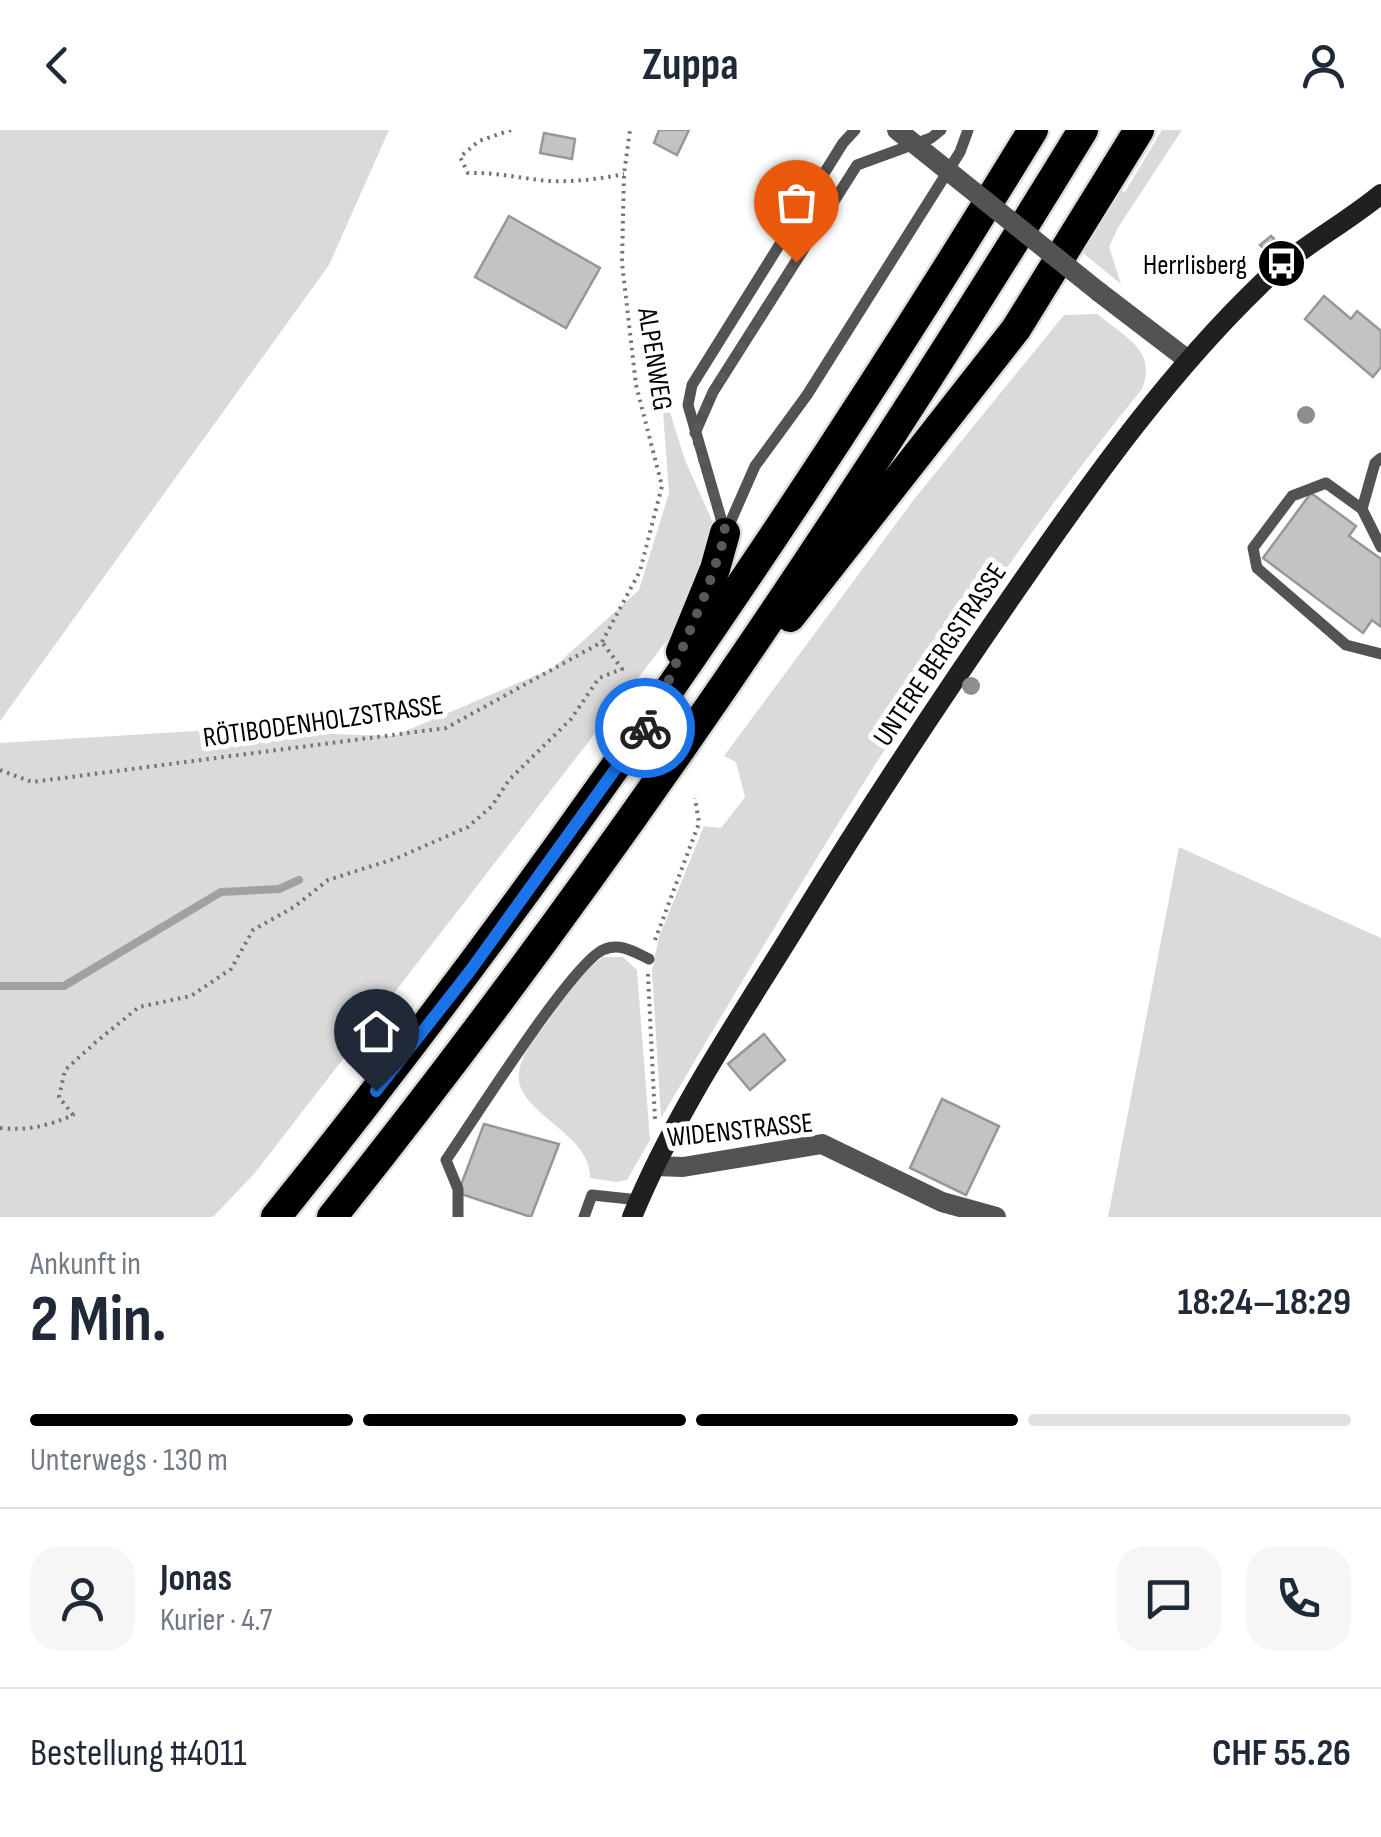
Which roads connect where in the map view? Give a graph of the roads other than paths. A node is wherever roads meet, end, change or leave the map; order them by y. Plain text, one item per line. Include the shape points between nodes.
1 (855, 130) edge
2 (898, 130) edge
3 (1033, 130) edge
4 (1082, 130) edge
5 (1138, 130) edge
6 (962, 132) edge
7 (934, 133) edge
8 (857, 165) junction
9 (824, 174) junction
10 (942, 180) junction
11 (1381, 194) edge
12 (1188, 360) junction
13 (695, 433) junction
14 (1381, 458) edge
15 (1362, 508) junction
16 (726, 533) junction
17 (1381, 547) edge
18 (1381, 654) edge
19 (655, 713) junction
20 (660, 780) junction
21 (649, 959) dead end
22 (655, 1166) junction
23 (635, 1208) edge
24 (276, 1217) edge
25 (332, 1217) edge
26 (458, 1217) edge
27 (584, 1217) edge
28 (996, 1217) edge

1 - 9 lane
2 - 12 street, bridge
3 - 19 highway via 918,319
4 - 20 highway via 960,330
5 - 20 highway via 1016,329
6 - 7 lane
6 - 10 lane via 960,152
7 - 8 lane
7 - 10 lane
8 - 9 lane
8 - 13 lane via 713,392
9 - 13 lane via 692,385 688,405
10 - 16 lane via 755,466
11 - 12 main road, UNTERE BERGSTRASSE via 1282,264
12 - 22 main road, UNTERE BERGSTRASSE via 1076,504 910,742
13 - 16 lane
14 - 15 lane
15 - 17 lane
15 - 18 lane via 1326,483 1292,496 1253,548 1257,568 1346,645
16 - 19 highway
19 - 24 highway via 470,971
20 - 25 highway
21 - 26 lane via 623,947 606,948 588,958 560,994 446,1160 458,1189
22 - 23 main road, UNTERE BERGSTRASSE
22 - 28 street, WIDENSTRASSE via 822,1144 942,1202
23 - 27 lane via 592,1196

